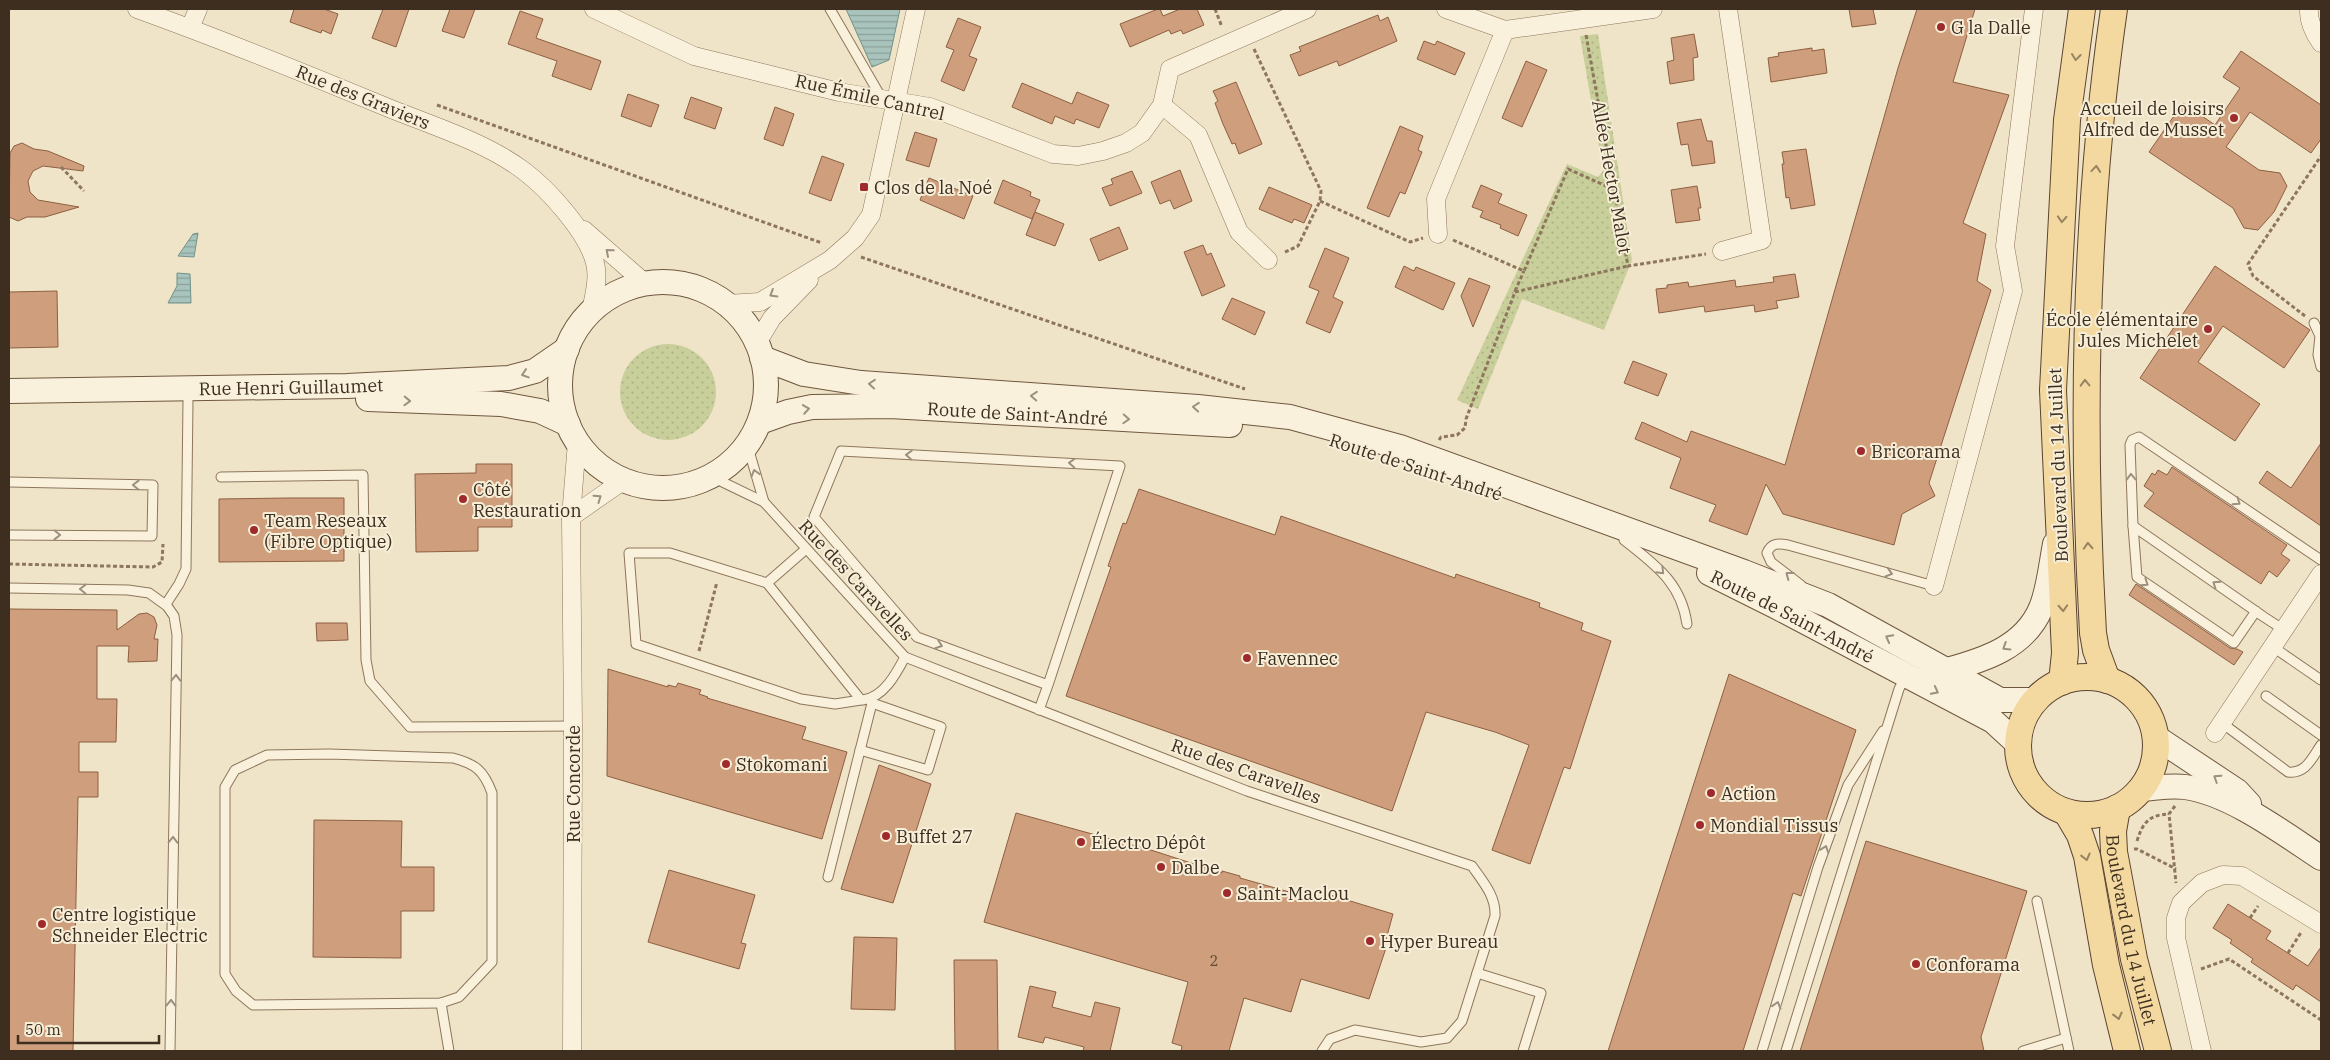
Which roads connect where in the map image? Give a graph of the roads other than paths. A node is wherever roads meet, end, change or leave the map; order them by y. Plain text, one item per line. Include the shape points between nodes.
1 (137, 9) edge
2 (198, 9) edge
3 (594, 9) edge
4 (830, 9) edge
5 (916, 9) edge
6 (1307, 9) edge
7 (1446, 9) edge
8 (1653, 9) edge
9 (1728, 9) edge
10 (2034, 9) edge
11 (2082, 9) edge
12 (2114, 9) edge
13 (2309, 9) edge
14 (190, 28) junction
15 (1505, 30) junction
16 (2321, 43) edge
17 (888, 99) junction
18 (1162, 105) junction
19 (569, 216) junction
20 (1438, 234) road end
21 (1722, 251) road end
22 (836, 255) junction
23 (1268, 260) road end
24 (646, 284) junction
25 (727, 304) junction
26 (591, 311) junction
27 (2314, 323) road end
28 (567, 349) junction
29 (760, 351) junction
30 (2321, 367) edge
31 (9, 391) edge
32 (188, 400) junction
33 (9, 403) edge
34 (760, 422) junction
35 (572, 433) junction
36 (747, 444) junction
37 (710, 476) junction
38 (221, 477) dead end
39 (624, 480) junction
40 (9, 482) edge
41 (764, 502) junction
42 (571, 517) junction
43 (2133, 526) junction
44 (2058, 527) junction
45 (9, 535) edge
46 (1624, 540) junction
47 (806, 550) junction
48 (2321, 560) edge
49 (2321, 574) edge
50 (767, 583) junction
51 (1934, 586) joint
52 (9, 588) edge
53 (166, 604) junction
54 (1828, 605) junction
55 (2256, 611) junction
56 (1687, 624) dead end
57 (2284, 630) junction
58 (2273, 647) junction
59 (905, 658) junction
60 (1910, 663) junction
61 (1947, 670) junction
62 (2106, 680) junction
63 (2321, 680) edge
64 (2062, 682) junction
65 (1048, 685) junction
66 (2266, 696) dead end
67 (2033, 700) junction
68 (867, 701) junction
69 (1039, 710) junction
70 (1889, 722) junction
71 (573, 726) junction
72 (2218, 728) joint
73 (2321, 736) edge
74 (2156, 738) junction
75 (2018, 744) junction
76 (2321, 745) edge
77 (860, 750) junction
78 (2142, 789) junction
79 (2117, 808) junction
80 (2067, 813) junction
81 (2265, 822) junction
82 (2321, 858) edge
83 (828, 877) dead end
84 (2037, 901) dead end
85 (2321, 924) edge
86 (1477, 973) junction
87 (441, 1003) junction
88 (2066, 1038) junction
89 (170, 1051) edge
90 (449, 1051) edge
91 (572, 1051) edge
92 (1322, 1051) edge
93 (1523, 1051) edge
94 (1762, 1051) edge
95 (1786, 1051) edge
96 (2023, 1051) edge
97 (2069, 1051) edge
98 (2127, 1051) edge
99 (2158, 1051) edge
100 (2202, 1051) edge

1 - 14 street, Rue des Graviers
2 - 14 street
3 - 17 street, Rue Émile Cantrel via 694,56 839,92
4 - 17 lane
5 - 17 street
6 - 18 street via 1170,69
7 - 15 street
8 - 15 street
9 - 21 street via 1762,240
10 - 51 street via 2006,246 2013,291
11 -> 44 main road, Boulevard du 14 Juillet via 2067,120 2053,390
62 -> 12 main road, Boulevard du 14 Juillet via 2093,633 2087,526 2085,373 2098,141
13 - 16 street via 2308,15
14 - 19 street, Rue des Graviers via 498,154 545,188
15 - 20 street via 1436,199
17 - 18 street, Rue Émile Cantrel via 930,107 1053,154 1078,156 1103,151 1142,134
17 - 22 street via 871,215 855,238
18 - 23 street via 1198,135 1239,232
24 -> 19 street
19 - 26 street via 596,263
22 -> 25 street via 760,302
22 - 29 street via 772,318
24 - 25 main road via 675,283 693,287
24 - 26 main road via 610,297
25 - 29 main road via 749,328
26 - 28 main road
27 - 30 lane via 2320,336 2318,355
28 -> 31 main road, Rue Henri Guillaumet via 535,371 509,378 347,386
28 - 35 main road via 560,387 562,406
29 - 34 main road via 766,376
54 -> 29 main road, Route de Saint-André via 1435,460 1290,417 1198,407 861,383 804,374
32 - 33 main road, Rue Henri Guillaumet
32 -> 35 main road, Rue Henri Guillaumet via 352,399 501,404 540,411
32 - 53 lane via 186,569
34 - 36 main road
34 -> 46 main road, Route de Saint-André via 812,407 890,406 1271,428 1358,445
35 - 39 main road via 595,462
35 - 42 street, Rue Concorde
36 - 37 main road via 737,457
41 -> 36 lane
37 - 39 main road via 694,483 659,488
37 - 41 lane
38 - 71 lane via 363,475 366,660 370,681 410,727
42 -> 39 street
45 -> 40 lane via 152,536 153,486
41 - 47 lane, Rue des Caravelles
42 - 71 street, Rue Concorde
43 -> 48 lane via 2130,445 2139,437
55 -> 43 lane
43 -> 55 lane via 2137,577 2234,643
44 -> 61 main road via 2042,607 2031,626 2017,640 1994,654
44 -> 64 main road, Boulevard du 14 Juillet via 2065,653
46 -> 56 lane via 1671,581 1684,606
46 - 60 main road, Route de Saint-André via 1658,551
47 - 50 lane
47 - 59 lane, Rue des Caravelles
49 - 57 street
50 - 68 lane
50 - 68 lane via 670,553 629,553 636,644 800,699 835,704
54 -> 51 lane via 1771,562 1767,553 1769,548 1775,544 1788,545
53 -> 52 lane via 149,593 128,590
89 -> 53 lane via 177,634 174,616
60 -> 54 main road, Route de Saint-André
55 - 57 lane
57 - 58 street
58 - 63 lane
58 - 72 street
59 - 68 lane via 893,680
59 - 69 lane, Rue des Caravelles
60 - 61 main road, Route de Saint-André
60 - 70 lane
60 -> 75 main road, Route de Saint-André via 1993,721
61 - 67 main road, Route de Saint-André via 2000,700
62 - 64 main road via 2084,676
62 - 74 main road via 2126,688 2138,698 2148,712
64 - 67 main road
65 -> 65 lane via 1120,466 842,451 814,517 917,637
65 - 69 lane
66 - 73 lane
67 - 75 main road via 2021,725
68 - 77 lane
68 - 77 lane via 940,727 928,770
69 - 86 lane, Rue des Caravelles via 1247,791 1472,866 1496,906
94 -> 70 lane via 1818,868 1848,785
70 - 95 lane
71 - 91 street, Rue Concorde
72 - 76 lane via 2288,772 2303,770
74 - 78 main road via 2154,765
81 -> 74 main road via 2237,791
75 - 80 main road via 2019,761 2027,781 2040,797
77 - 83 lane
78 - 79 main road
78 - 81 main road via 2187,787 2234,804
79 - 80 main road via 2094,815
79 - 99 main road, Boulevard du 14 Juillet via 2113,831 2126,850 2134,959
80 -> 98 main road, Boulevard du 14 Juillet via 2080,835 2086,856 2106,965
81 - 82 main road
84 - 88 lane
85 - 100 street via 2242,876 2223,875 2202,883 2186,898 2176,918 2176,938
86 - 92 lane, Rue des Caravelles via 1462,1021 1447,1038 1422,1042 1355,1030 1330,1039
86 - 93 lane via 1541,993
87 - 87 lane via 459,997 492,962 492,793 485,775 468,762 453,758 329,754 266,755 235,770 225,788 225,974 236,991 253,1005
87 - 90 lane
88 - 96 lane
88 - 97 lane

